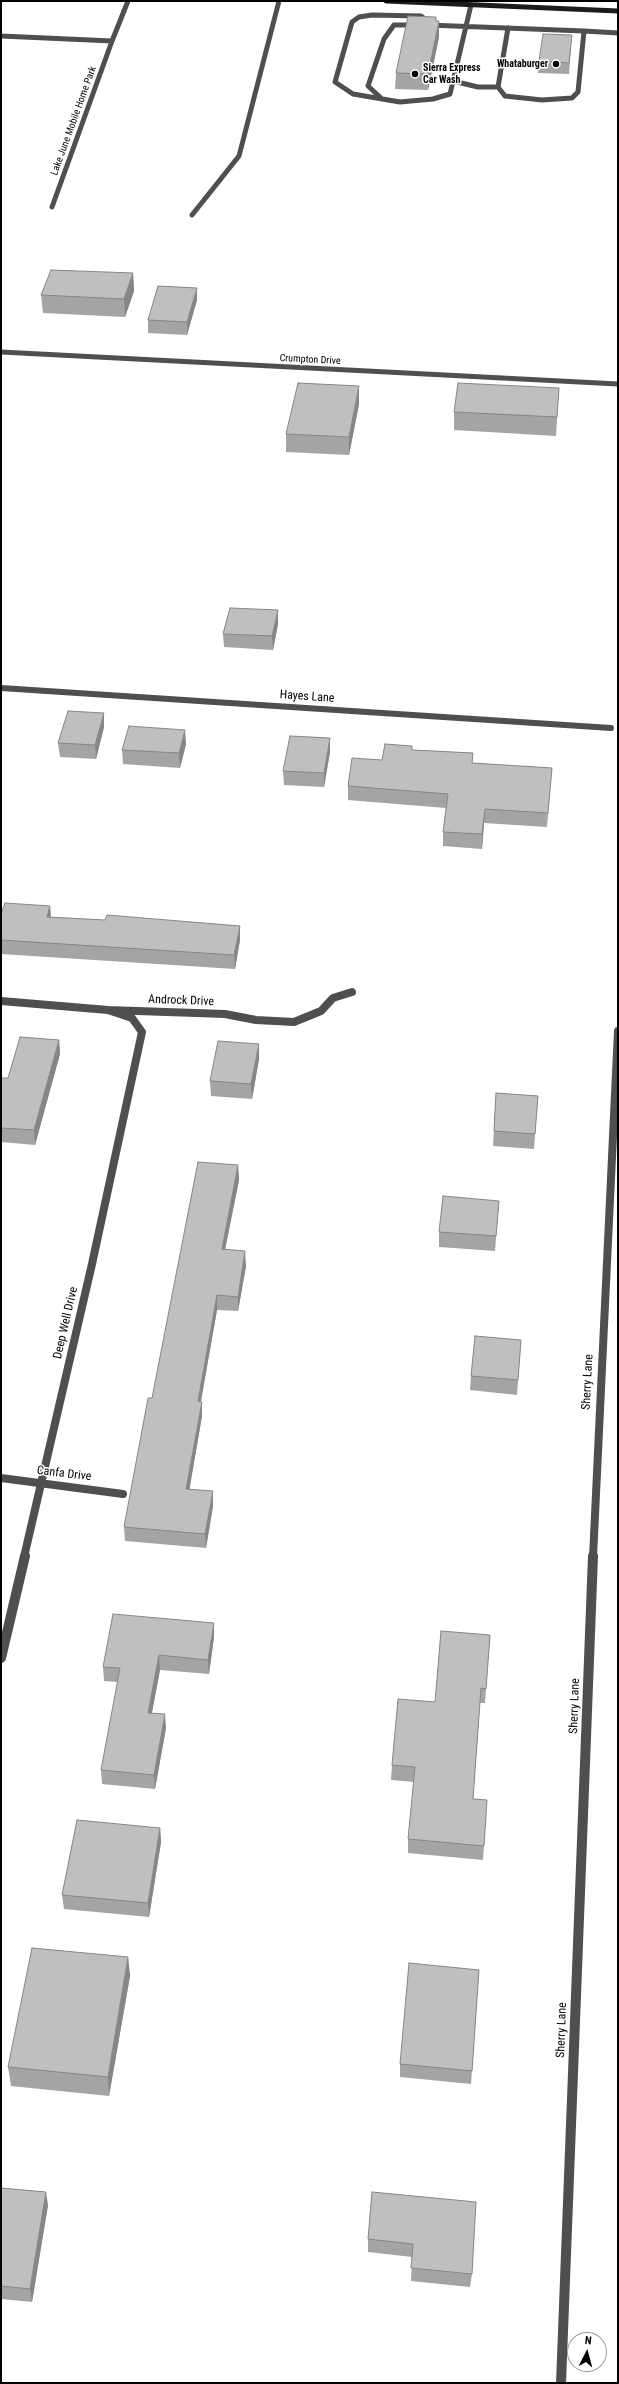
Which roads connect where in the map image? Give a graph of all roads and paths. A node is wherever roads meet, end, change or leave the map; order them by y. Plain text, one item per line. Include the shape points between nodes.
1 (128, 1) edge
2 (279, 1) edge
3 (386, 1) edge
4 (472, 3) edge
5 (618, 11) edge
6 (433, 25) junction
7 (466, 26) junction
8 (508, 28) junction
9 (584, 31) junction
10 (618, 33) edge
11 (1, 36) edge
12 (112, 41) junction
13 (453, 81) junction
14 (498, 87) junction
15 (381, 98) junction
16 (52, 207) dead end
17 (192, 215) dead end
18 (1, 352) edge
19 (618, 384) edge
20 (1, 688) edge
21 (611, 728) dead end
22 (352, 992) dead end
23 (1, 1001) edge
24 (108, 1010) junction
25 (618, 1031) edge
26 (1, 1478) edge
27 (42, 1482) junction
28 (123, 1494) dead end
29 (1, 1658) edge
30 (561, 2383) edge

1 - 12 street, Lake June Mobile Home Park
2 - 17 street via 239,156
3 - 4 main road
4 - 5 main road
4 - 7 street
6 - 7 street
6 - 15 street via 394,25 384,39 368,86
6 - 15 street via 421,16 372,15 359,17 352,22 335,82 353,94
7 - 8 street
7 - 13 street
8 - 9 street
8 - 14 street
9 - 10 street
9 - 14 street via 578,92 572,98 542,100 505,96
11 - 12 street
12 - 16 street, Lake June Mobile Home Park
13 - 14 street via 478,87
13 - 15 street via 450,94 432,99 400,102
18 - 19 street, Crumpton Drive
20 - 21 street, Hayes Lane
22 - 24 street, Androck Drive via 333,998 321,1011 294,1022 256,1020 225,1014
23 - 24 street, Androck Drive
24 - 27 street, Deep Well Drive via 132,1018 142,1032
25 - 30 street, Sherry Lane via 597,1466
26 - 27 street, Canfa Drive
27 - 28 street, Canfa Drive
27 - 29 street, Deep Well Drive

